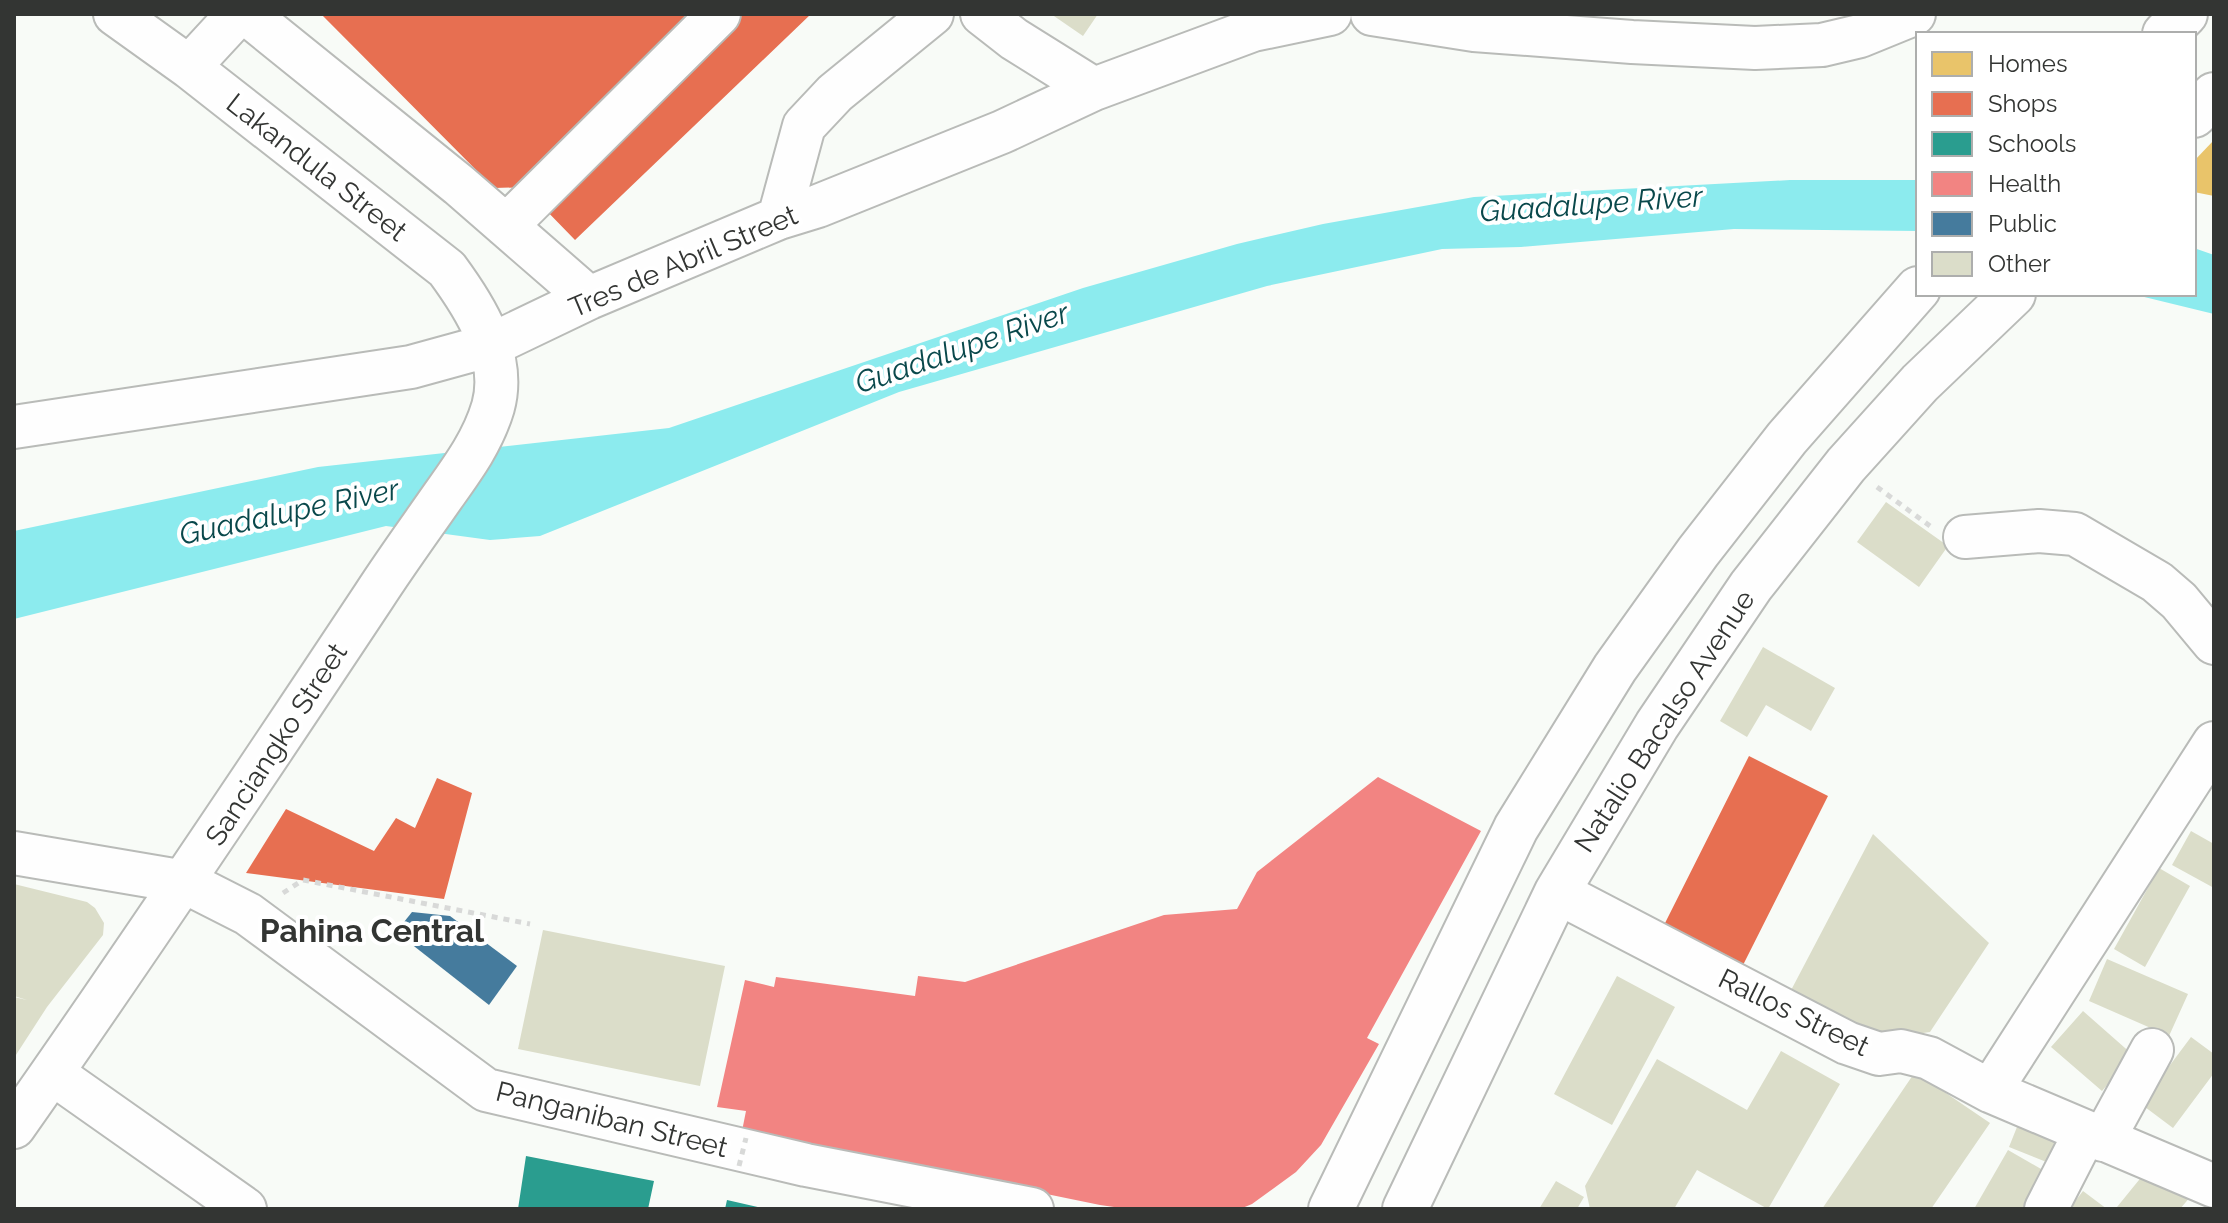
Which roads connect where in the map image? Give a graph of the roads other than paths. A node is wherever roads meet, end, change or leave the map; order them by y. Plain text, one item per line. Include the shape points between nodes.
1 (115, 14) edge
2 (238, 14) edge
3 (247, 14) edge
4 (719, 14) edge
5 (932, 14) edge
6 (982, 14) edge
7 (1330, 14) edge
8 (1372, 14) edge
9 (1914, 14) edge
10 (2185, 14) edge
11 (1732, 30) edge
12 (2167, 32) edge
13 (189, 67) junction
14 (1094, 89) junction
15 (2214, 95) edge
16 (2196, 113) edge
17 (779, 218) junction
18 (506, 226) junction
19 (1916, 291) edge
20 (2011, 296) edge
21 (589, 298) junction
22 (491, 345) junction
23 (14, 427) edge
24 (1965, 537) road end
25 (2214, 643) edge
26 (2214, 743) edge
27 (14, 853) edge
28 (185, 882) junction
29 (1557, 892) junction
30 (2152, 1050) dead end
31 (52, 1073) junction
32 (1990, 1091) junction
33 (14, 1127) edge
34 (2094, 1136) junction
35 (2214, 1186) edge
36 (245, 1209) edge
37 (1032, 1209) edge
38 (1331, 1209) edge
39 (1405, 1209) edge
40 (2046, 1209) edge

1 - 13 street, Lakandula Street
2 - 13 street
3 - 18 street
4 - 18 street
5 - 17 street via 835,93 804,126
6 - 14 street
7 - 14 street, Tres de Abril Street via 1253,30
8 - 11 street via 1474,30 1632,42
9 - 11 street via 1822,45 1755,48
10 - 12 main road
13 - 22 street, Lakandula Street via 447,269 468,297
14 - 17 street, Tres de Abril Street via 1002,132
15 - 16 main road
17 - 21 street, Tres de Abril Street
18 - 21 street
19 - 38 main road via 1787,438 1615,668 1516,828
20 - 29 main road, Natalio Bacalso Avenue via 1920,383 1846,465 1751,586 1657,725
21 - 22 street, Tres de Abril Street
22 - 23 street, Tres de Abril Street via 411,367
22 - 28 street, Sanciangko Street via 494,405 479,443
24 - 25 street via 2075,534 2157,582
26 - 32 street
27 - 28 street, Panganiban Street
28 - 31 street, Sanciangko Street
28 - 37 street, Panganiban Street via 248,914 486,1090 806,1165
29 - 32 street, Rallos Street via 1847,1043 1879,1054 1901,1051 1929,1058
29 - 39 main road, Natalio Bacalso Avenue
30 - 34 street
31 - 33 street, Sanciangko Street
31 - 36 street
32 - 34 street, Rallos Street
34 - 35 street, Rallos Street
34 - 40 street

